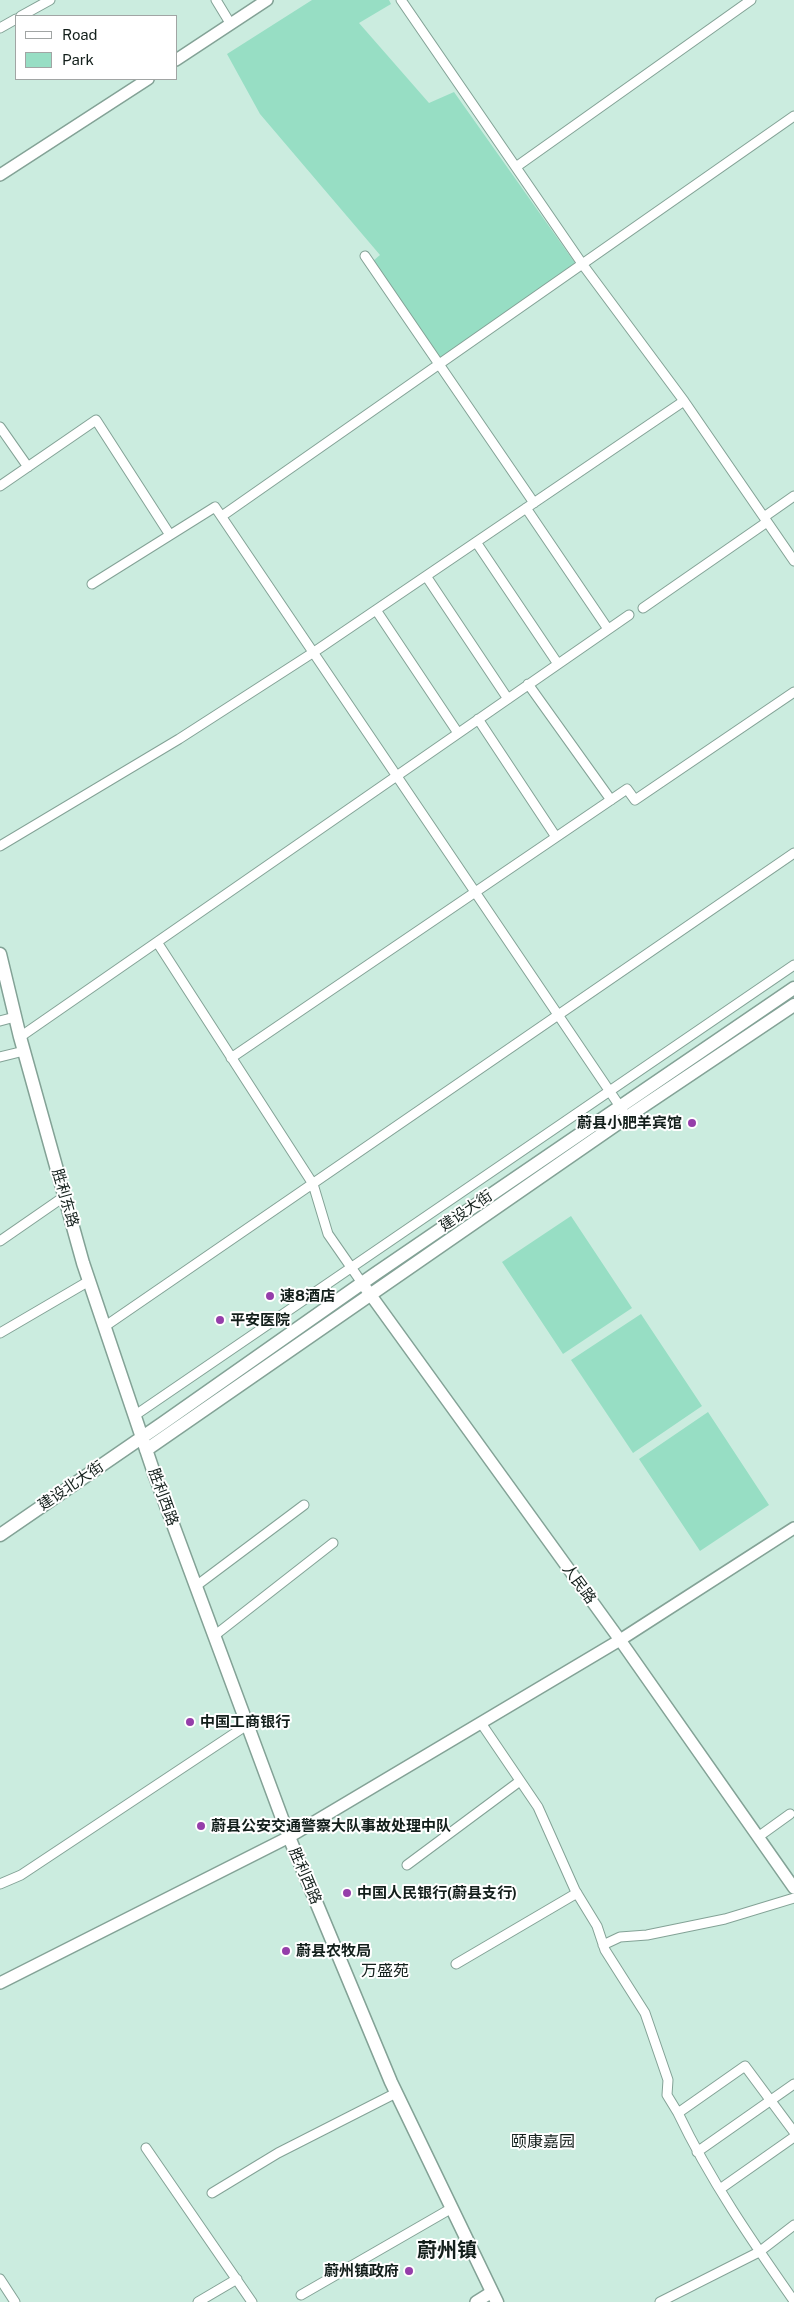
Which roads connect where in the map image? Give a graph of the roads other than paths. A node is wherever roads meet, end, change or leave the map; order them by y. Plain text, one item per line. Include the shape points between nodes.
1 (216, 0) edge
2 (266, 0) edge
3 (401, 0) edge
4 (751, 0) edge
5 (47, 1) edge
6 (23, 15) edge
7 (15, 20) edge
8 (230, 23) junction
9 (0, 28) edge
10 (178, 59) edge
11 (146, 80) edge
12 (794, 116) edge
13 (516, 167) junction
14 (0, 175) edge
15 (365, 256) dead end
16 (583, 265) junction
17 (440, 365) junction
18 (684, 401) junction
19 (0, 427) edge
20 (28, 467) junction
21 (0, 486) edge
22 (794, 496) edge
23 (530, 506) junction
24 (222, 516) junction
25 (765, 519) junction
26 (170, 535) junction
27 (476, 542) junction
28 (794, 561) edge
29 (426, 576) junction
30 (92, 584) dead end
31 (643, 608) dead end
32 (376, 610) junction
33 (629, 615) dead end
34 (608, 629) junction
35 (314, 652) junction
36 (558, 664) junction
37 (528, 684) junction
38 (794, 692) edge
39 (508, 699) junction
40 (478, 719) junction
41 (458, 733) junction
42 (398, 775) junction
43 (611, 800) junction
44 (556, 837) junction
45 (0, 846) edge
46 (794, 853) edge
47 (476, 892) junction
48 (157, 942) junction
49 (0, 954) edge
50 (794, 965) edge
51 (794, 988) edge
52 (794, 1005) edge
53 (558, 1014) junction
54 (15, 1017) junction
55 (0, 1021) edge
56 (20, 1037) junction
57 (24, 1051) junction
58 (0, 1057) edge
59 (231, 1058) junction
60 (609, 1092) junction
61 (619, 1106) junction
62 (627, 1117) junction
63 (313, 1184) junction
64 (65, 1196) junction
65 (0, 1241) edge
66 (352, 1269) junction
67 (89, 1281) junction
68 (362, 1283) junction
69 (370, 1295) junction
70 (104, 1326) junction
71 (0, 1333) edge
72 (134, 1416) junction
73 (141, 1438) junction
74 (146, 1450) junction
75 (304, 1505) dead end
76 (794, 1528) edge
77 (0, 1535) edge
78 (333, 1543) dead end
79 (196, 1586) junction
80 (214, 1636) junction
81 (620, 1640) junction
82 (481, 1723) junction
83 (247, 1725) junction
84 (520, 1781) junction
85 (790, 1814) dead end
86 (288, 1837) junction
87 (758, 1837) junction
88 (407, 1865) dead end
89 (0, 1884) edge
90 (794, 1888) edge
91 (577, 1893) junction
92 (794, 1898) edge
93 (603, 1945) junction
94 (456, 1964) dead end
95 (0, 1983) edge
96 (794, 2084) edge
97 (396, 2093) junction
98 (771, 2101) junction
99 (678, 2113) junction
100 (794, 2132) edge
101 (794, 2137) edge
102 (146, 2148) dead end
103 (697, 2152) junction
104 (720, 2189) junction
105 (212, 2193) dead end
106 (452, 2208) junction
107 (794, 2225) edge
108 (759, 2252) junction
109 (0, 2279) edge
110 (237, 2279) junction
111 (301, 2295) dead end
112 (495, 2297) edge
113 (794, 2301) edge
114 (15, 2302) edge
115 (198, 2302) edge
116 (252, 2302) edge
117 (476, 2302) edge
118 (660, 2302) edge

1 - 8 street
2 - 8 street
3 - 13 street
4 - 13 street
5 - 6 street
7 - 9 street
8 - 10 street
11 - 14 street
12 - 16 street
13 - 16 street
15 - 17 street
16 - 17 street
16 - 18 street
17 - 23 street
17 - 24 street
18 - 23 street
18 - 25 street
19 - 20 street
20 - 21 street
20 - 26 street via 96,420
22 - 25 street
23 - 27 street
23 - 34 street
24 - 26 street via 215,506
24 - 35 street
25 - 28 street
25 - 31 street
26 - 30 street
27 - 29 street
27 - 36 street
29 - 32 street
29 - 39 street
32 - 35 street
32 - 41 street
33 - 34 street
34 - 36 street
35 - 42 street
35 - 45 street via 179,739
36 - 37 street
37 - 39 street
37 - 43 street
38 - 43 street via 635,800 627,789
39 - 40 street
40 - 41 street
40 - 44 street
41 - 42 street
42 - 47 street
42 - 48 street
43 - 44 street
44 - 47 street
46 - 53 street
47 - 53 street
47 - 59 street
48 - 56 street
48 - 59 street
49 - 54 main road, 胜利东路
50 - 60 street
51 - 61 main road, 建设大街
52 - 62 main road, 建设大街
53 - 60 street
53 - 63 street
54 - 55 street
54 - 56 main road, 胜利东路
56 - 57 main road, 胜利东路
57 - 58 street
57 - 64 main road, 胜利东路
59 - 63 street
60 - 61 street
60 - 66 street
61 - 62 street
61 - 68 main road, 建设大街
62 - 69 main road, 建设大街
63 - 66 street via 328,1234
63 - 70 street
64 - 65 street
64 - 67 main road, 胜利东路
66 - 68 street
66 - 72 street
67 - 70 main road, 胜利东路
67 - 71 street
68 - 69 street, 人民路
68 - 73 main road, 建设大街
69 - 74 main road, 建设大街
69 - 81 street, 人民路
70 - 72 main road, 胜利东路
72 - 73 main road, 胜利东路
73 - 74 main road, 胜利西路
73 - 77 main road, 建设北大街
74 - 79 main road, 胜利西路
75 - 79 street
76 - 81 street
78 - 80 street
79 - 80 main road, 胜利西路
80 - 83 main road, 胜利西路
81 - 82 street
81 - 87 street, 人民路
82 - 84 street
82 - 86 street
83 - 86 main road, 胜利西路
83 - 89 street via 21,1874
84 - 88 street
84 - 91 street via 538,1807
85 - 87 street
86 - 95 street
86 - 97 main road, 胜利西路
87 - 90 street, 人民路
91 - 93 street via 597,1926
91 - 94 street
92 - 93 street via 725,1920 620,1937
93 - 99 street via 646,2014 668,2080 667,2096
96 - 98 street
97 - 105 street via 278,2153
97 - 106 main road, 胜利西路
98 - 99 street via 746,2066
98 - 100 street
98 - 103 street
99 - 103 street
101 - 104 street
102 - 110 street
103 - 104 street
104 - 108 street
106 - 111 street
106 - 112 main road, 胜利西路
107 - 108 street
108 - 113 street
108 - 118 street
109 - 114 street
110 - 115 street
110 - 116 street
112 - 117 street

